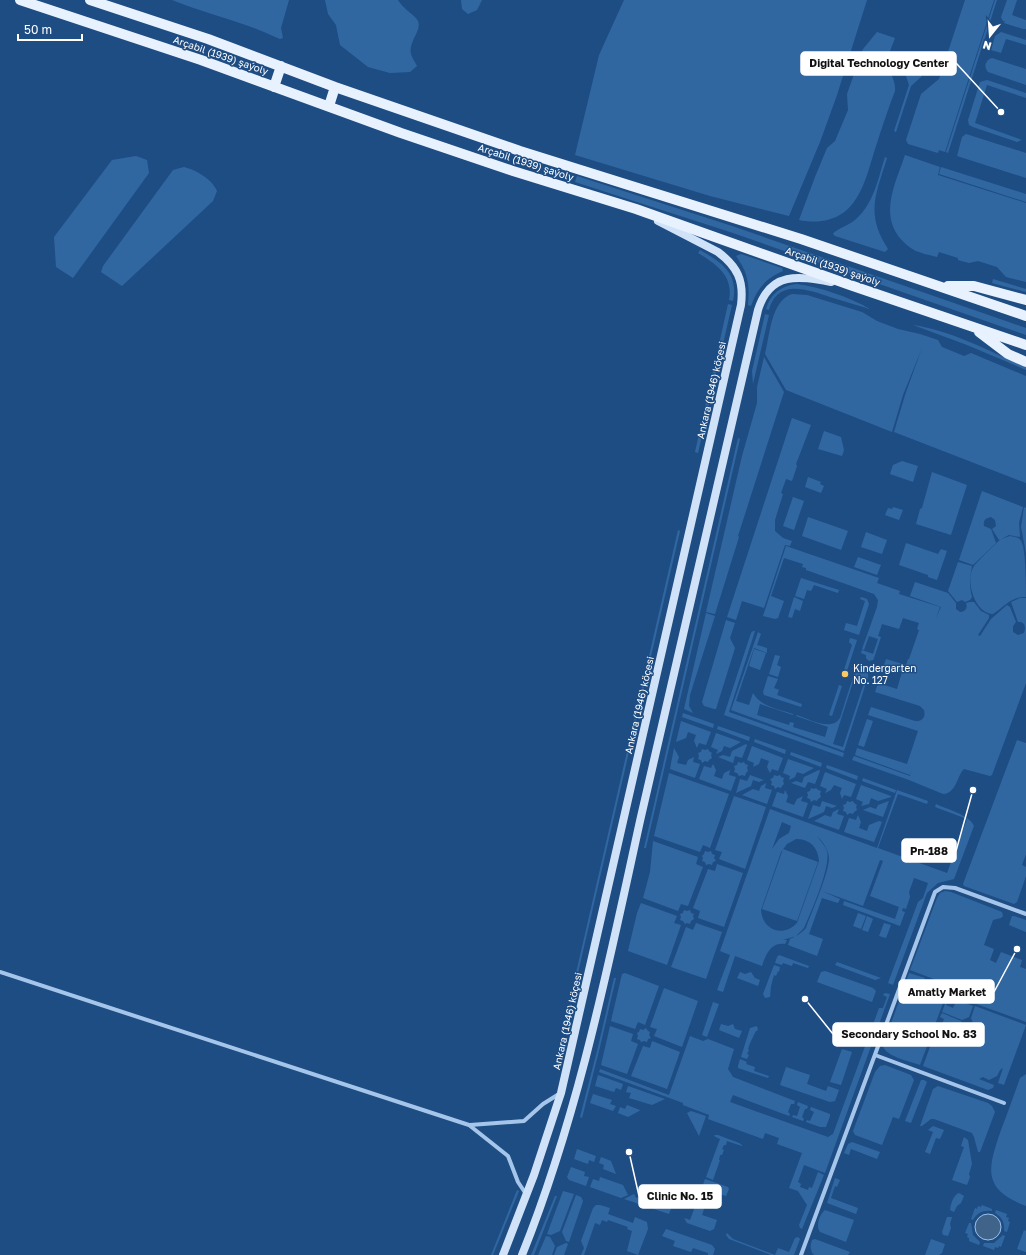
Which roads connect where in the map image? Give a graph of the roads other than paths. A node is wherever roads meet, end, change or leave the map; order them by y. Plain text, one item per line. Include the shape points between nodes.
1 (20, 0) edge
2 (90, 0) edge
3 (281, 66) junction
4 (274, 87) junction
5 (335, 87) junction
6 (329, 106) junction
7 (636, 209) junction
8 (850, 285) junction
9 (940, 286) junction
10 (1026, 300) edge
11 (1026, 316) edge
12 (971, 326) junction
13 (1026, 345) edge
14 (1026, 362) edge
15 (1026, 914) edge
16 (0, 972) edge
17 (875, 1056) junction
18 (561, 1093) junction
19 (1004, 1103) dead end
20 (469, 1125) junction
21 (527, 1195) junction
22 (503, 1255) edge
23 (522, 1255) edge
24 (801, 1255) edge

1 - 4 main road, Arçabil (1939) şaýoly
2 - 3 main road, Arçabil (1939) şaýoly
3 - 4 main road
3 - 5 main road, Arçabil (1939) şaýoly
4 - 6 main road, Arçabil (1939) şaýoly
5 - 6 main road
5 - 9 main road, Arçabil (1939) şaýoly via 520,151 801,239
6 - 7 main road, Arçabil (1939) şaýoly via 535,179
7 - 8 main road, Arçabil (1939) şaýoly
7 - 18 main road, Ankara (1946) köçesi via 718,252 739,276 742,298
8 - 12 main road, Arçabil (1939) şaýoly
8 - 23 main road via 793,277 773,285 760,302 617,927 576,1094 550,1180
9 - 10 main road via 974,286
9 - 11 main road, Arçabil (1939) şaýoly
12 - 13 main road, Arçabil (1939) şaýoly
12 - 14 main road via 1008,354
15 - 17 street via 955,888 943,887 935,892
16 - 20 street
17 - 19 street
17 - 24 street
18 - 20 street via 543,1104 524,1121
18 - 21 main road, Ankara (1946) köçesi
20 - 21 street via 508,1156 518,1182
21 - 22 main road, Ankara (1946) köçesi

